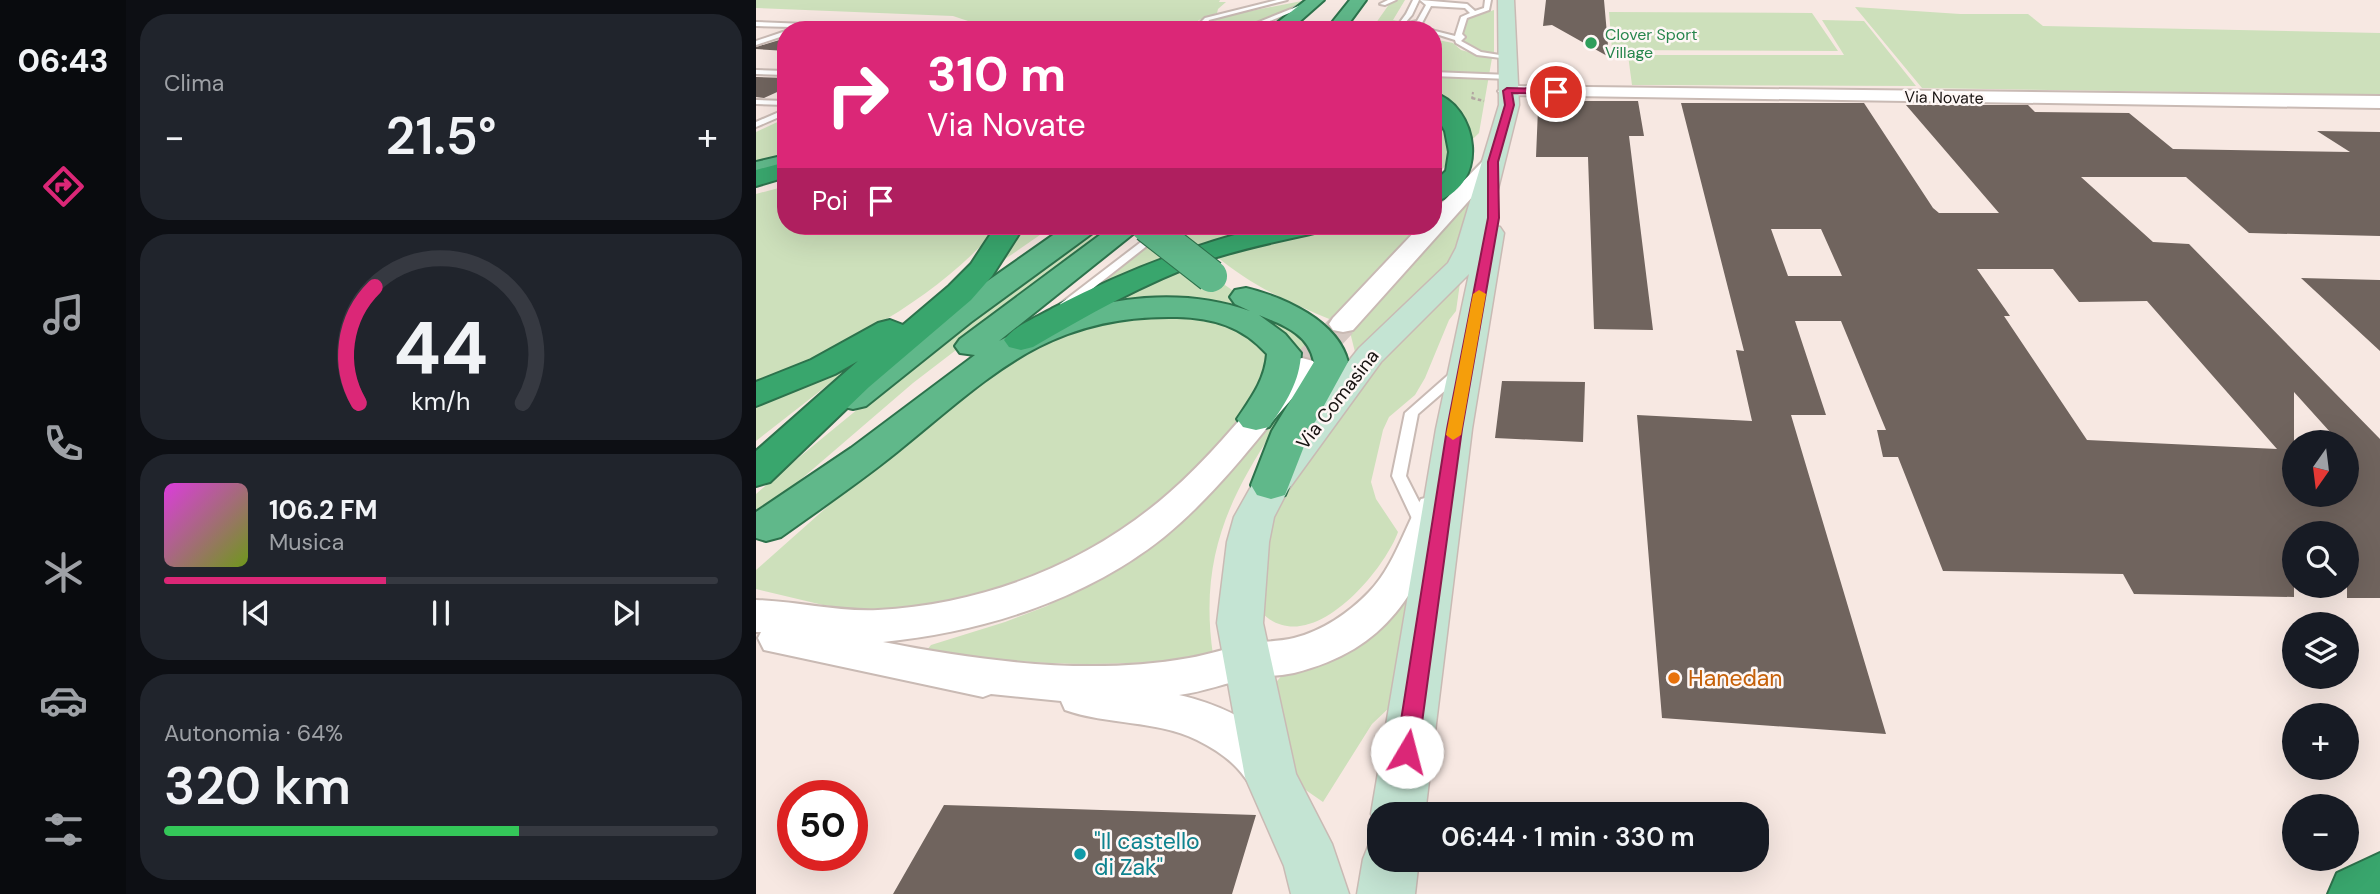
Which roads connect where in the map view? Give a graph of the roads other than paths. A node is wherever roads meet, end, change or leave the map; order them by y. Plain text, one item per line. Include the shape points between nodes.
1 (1283, 0) edge
2 (1358, 0) edge
3 (1416, 0) edge
4 (1478, 0) edge
5 (1488, 0) edge
6 (1506, 0) edge
7 (1382, 1) edge
8 (1323, 2) edge
9 (1426, 2) edge
10 (1474, 13) junction
11 (1206, 21) edge
12 (1268, 21) edge
13 (1292, 21) edge
14 (1306, 21) edge
15 (1313, 21) edge
16 (1342, 21) edge
17 (1368, 21) edge
18 (1403, 21) edge
19 (1420, 21) edge
20 (758, 24) edge
21 (776, 25) joint
22 (756, 33) edge
23 (1442, 34) edge
24 (777, 36) edge
25 (1442, 38) edge
26 (1458, 39) junction
27 (756, 43) edge
28 (1508, 57) junction
29 (756, 72) edge
30 (777, 73) edge
31 (1442, 75) edge
32 (1508, 84) junction
33 (2380, 102) edge
34 (777, 105) edge
35 (1442, 107) edge
36 (756, 110) edge
37 (777, 115) edge
38 (756, 125) edge
39 (1442, 126) edge
40 (1495, 151) junction
41 (777, 164) edge
42 (756, 170) edge
43 (777, 172) edge
44 (1442, 174) edge
45 (756, 178) edge
46 (777, 181) edge
47 (756, 187) edge
48 (1442, 188) edge
49 (1442, 215) edge
50 (1072, 235) edge
51 (1117, 235) edge
52 (1155, 235) edge
53 (1159, 235) edge
54 (1265, 235) edge
55 (1425, 235) edge
56 (1001, 239) edge
57 (1343, 324) tunnel mouth
58 (1021, 340) junction
59 (1302, 367) tunnel mouth
60 (1466, 367) junction
61 (756, 396) edge
62 (1256, 419) junction
63 (756, 475) edge
64 (1271, 485) junction
65 (761, 531) edge
66 (1430, 541) junction
67 (756, 616) edge
68 (756, 633) edge
69 (1249, 661) junction
70 (963, 674) junction
71 (1270, 778) junction
72 (1401, 796) edge
73 (1389, 872) edge
74 (2380, 883) edge
75 (1320, 894) edge
76 (1386, 894) edge
77 (2358, 894) edge

1 - 11 lane
2 - 16 highway
3 - 18 lane
4 - 10 lane
5 - 10 lane via 1487,9
6 - 28 main road, Via Comasina
7 - 17 highway
8 - 12 lane
8 - 13 highway
8 - 14 highway
8 - 15 highway
9 - 10 lane via 1467,6
9 - 19 lane
10 - 26 lane via 1464,17
20 - 21 lane
21 - 22 lane
23 - 26 lane
24 - 27 lane
25 - 26 lane
26 - 28 lane via 1471,51
28 - 32 main road, Via Comasina
29 - 30 lane
31 - 32 lane
32 - 33 street, Via Novate
32 - 40 main road, Via Comasina via 1509,105
34 - 36 lane
35 - 48 highway via 1456,128 1459,159 1458,171
37 - 38 lane
39 - 44 highway via 1450,152
40 - 49 street
40 - 60 main road, Via Comasina via 1493,218
40 - 64 main road, Via Comasina via 1470,248 1460,267 1370,355
41 - 42 highway
43 - 45 highway
46 - 47 highway
50 - 63 highway
51 - 65 highway via 933,378
52 - 58 lane
53 - 64 highway, bridge via 1211,276 1311,329 1331,352 1331,362 1291,431
54 - 58 highway via 1152,270
55 - 57 street
56 - 61 highway via 936,299 898,324 823,367
56 - 63 highway via 982,270 960,293 856,380
58 - 62 highway via 1073,321 1134,309 1223,312 1266,331 1284,353 1280,384
58 - 65 highway
59 - 62 street
60 - 66 main road, Via Comasina via 1447,477
60 - 66 lane via 1412,413 1399,476
62 - 67 street via 1213,471 1162,519 1106,557 1051,585 975,610 901,624 834,625
64 - 69 main road, Via Comasina via 1254,517 1243,570 1240,623
66 - 69 street, Via Comasina via 1411,559 1384,602 1340,639 1293,656
66 - 72 main road, Via Comasina
68 - 70 street
69 - 70 street via 1189,676 1110,683
69 - 71 main road, Via Comasina
70 - 71 street via 1198,720 1242,744
71 - 75 main road, Via Comasina via 1312,864
73 - 76 main road
74 - 77 highway

